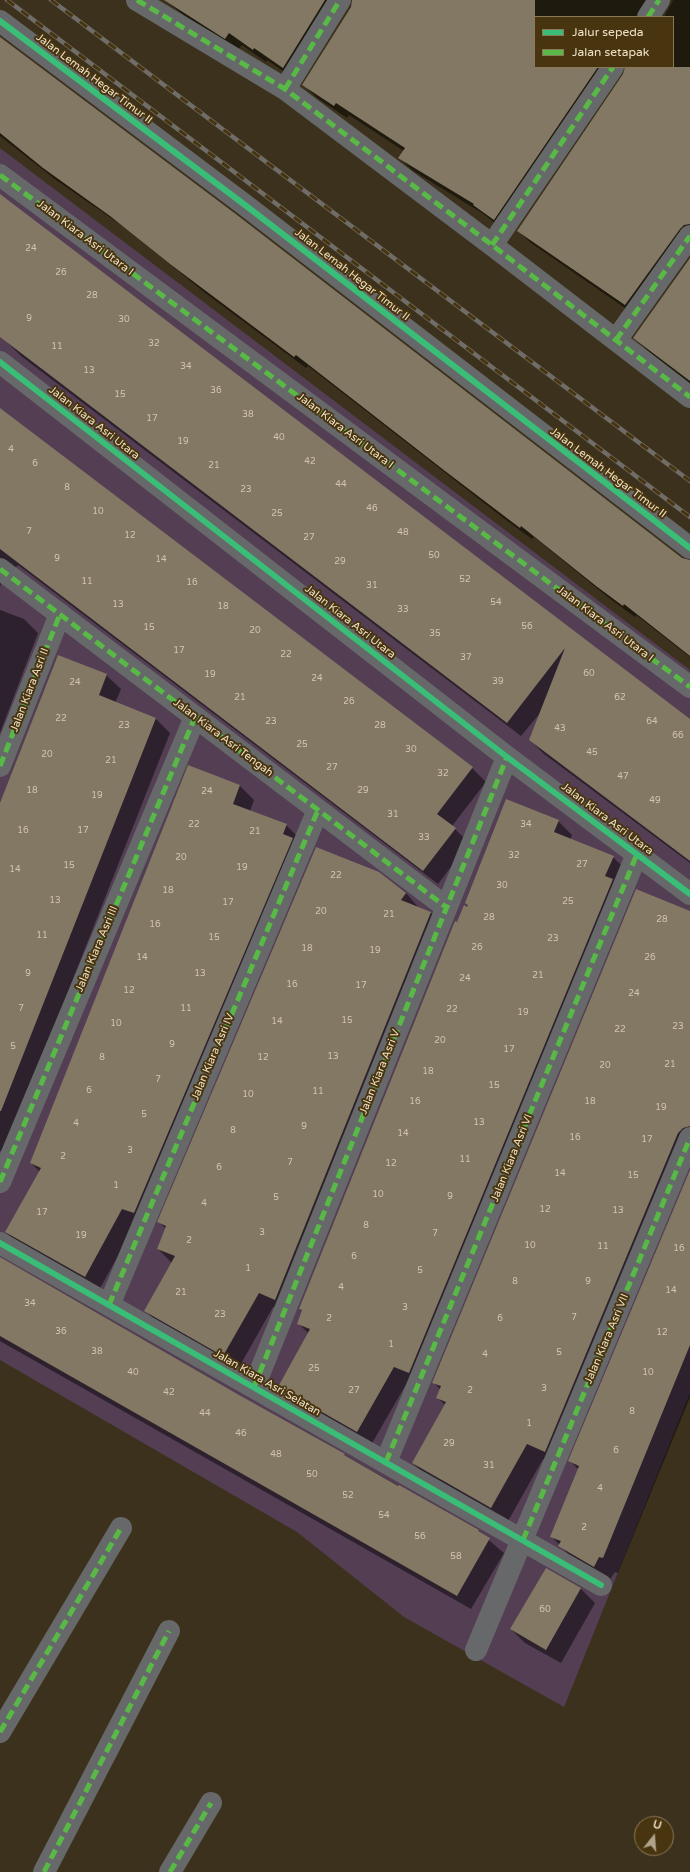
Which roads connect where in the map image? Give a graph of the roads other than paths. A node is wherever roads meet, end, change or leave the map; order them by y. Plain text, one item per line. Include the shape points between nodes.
1 (137, 0) edge
2 (340, 0) edge
3 (660, 0) edge
4 (649, 16) edge
5 (0, 21) edge
6 (612, 68) edge
7 (285, 89) junction
8 (0, 175) edge
9 (690, 236) edge
10 (492, 245) junction
11 (616, 340) junction
12 (0, 362) edge
13 (690, 397) edge
14 (690, 548) edge
15 (0, 569) edge
16 (60, 614) junction
17 (690, 687) edge
18 (195, 716) junction
19 (507, 757) junction
20 (0, 766) edge
21 (318, 810) junction
22 (637, 854) junction
23 (690, 894) edge
24 (446, 908) junction
25 (690, 1138) edge
26 (0, 1182) edge
27 (0, 1243) edge
28 (109, 1305) junction
29 (254, 1387) junction
30 (386, 1462) junction
31 (121, 1528) dead end
32 (523, 1540) junction
33 (601, 1585) dead end
34 (169, 1631) dead end
35 (476, 1650) dead end
36 (0, 1732) edge
37 (211, 1803) dead end
38 (44, 1872) edge
39 (170, 1872) edge

1 - 7 street
2 - 7 street
3 - 4 street
5 - 14 street, Jalan Lemah Hegar Timur II via 245,205
6 - 10 street
7 - 10 street
8 - 17 street, Jalan Kiara Asri Utara I
9 - 11 street
10 - 11 street
11 - 13 street
12 - 19 street, Jalan Kiara Asri Utara
15 - 16 street, Jalan Kiara Asri Tengah
16 - 18 street, Jalan Kiara Asri Tengah
16 - 20 street, Jalan Kiara Asri II
18 - 21 street, Jalan Kiara Asri Tengah
18 - 26 street, Jalan Kiara Asri III
19 - 22 street, Jalan Kiara Asri Utara
19 - 24 street, Jalan Kiara Asri V
21 - 24 street, Jalan Kiara Asri Tengah
21 - 28 street, Jalan Kiara Asri IV
22 - 23 street, Jalan Kiara Asri Utara
22 - 30 street, Jalan Kiara Asri VI
24 - 29 street, Jalan Kiara Asri V
25 - 32 street, Jalan Kiara Asri VII
27 - 28 street, Jalan Kiara Asri Selatan
28 - 29 street, Jalan Kiara Asri Selatan
29 - 30 street, Jalan Kiara Asri Selatan
30 - 32 street, Jalan Kiara Asri Selatan
31 - 36 street
32 - 33 street, Jalan Kiara Asri Selatan
32 - 35 street, Jalan Kiara Asri VII
34 - 38 street
37 - 39 street

